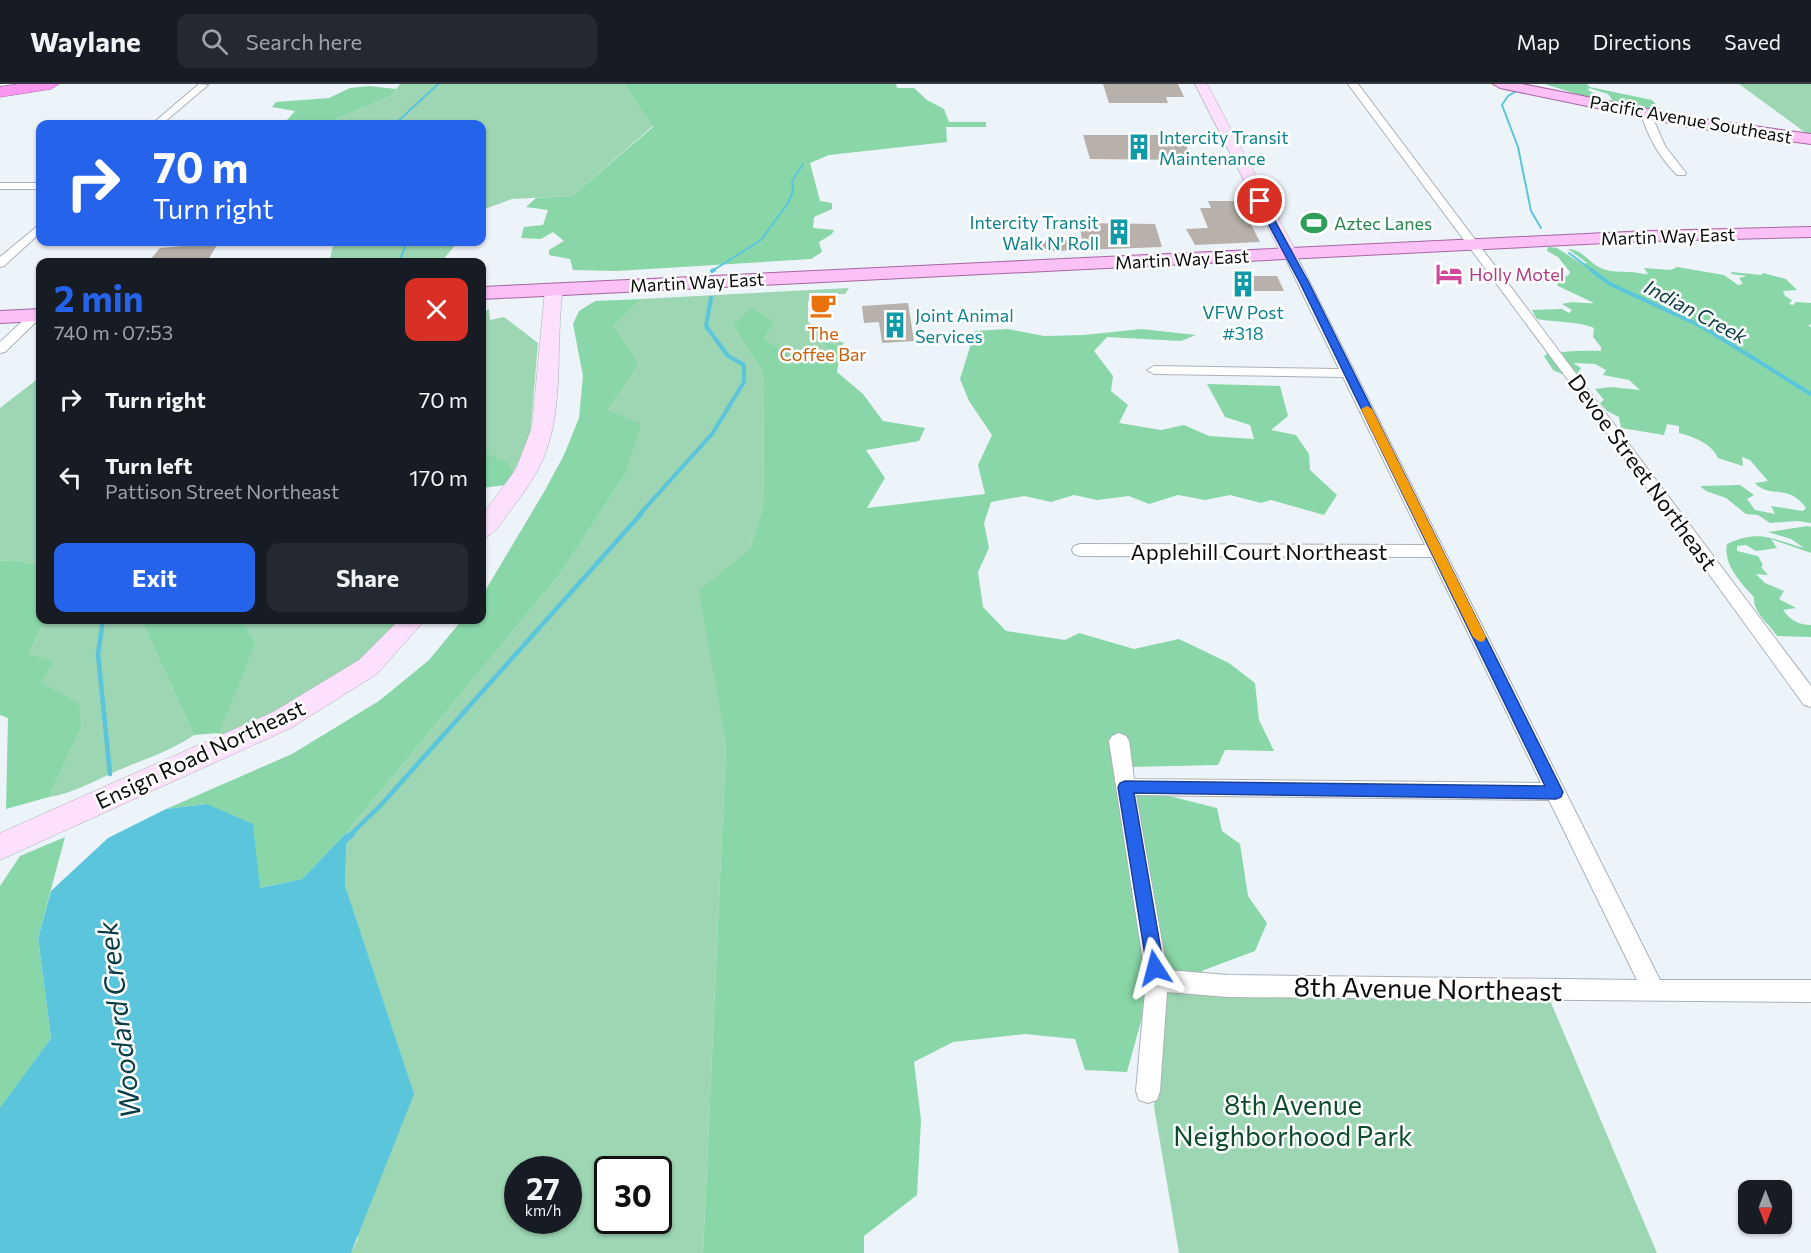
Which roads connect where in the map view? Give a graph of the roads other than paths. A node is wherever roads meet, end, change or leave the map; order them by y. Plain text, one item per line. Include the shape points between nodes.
1 (6, 84) edge
2 (51, 84) edge
3 (1201, 84) edge
4 (1353, 84) edge
5 (1500, 84) edge
6 (0, 85) edge
7 (203, 85) edge
8 (0, 93) edge
9 (1646, 114) junction
10 (163, 120) edge
11 (1811, 139) edge
12 (1681, 173) dead end
13 (0, 186) edge
14 (36, 186) edge
15 (36, 231) edge
16 (1811, 232) edge
17 (1473, 244) junction
18 (1289, 254) junction
19 (0, 263) edge
20 (554, 289) junction
21 (486, 293) edge
22 (36, 316) edge
23 (0, 317) edge
24 (36, 318) edge
25 (0, 349) edge
26 (1154, 370) dead end
27 (1349, 373) junction
28 (486, 526) edge
29 (1080, 550) dead end
30 (1437, 551) junction
31 (409, 624) edge
32 (1811, 700) edge
33 (1119, 741) dead end
34 (1125, 787) junction
35 (1556, 792) junction
36 (0, 847) edge
37 (1157, 980) junction
38 (1654, 991) junction
39 (1811, 991) edge
40 (1148, 1091) dead end

1 - 6 highway
2 - 8 highway
3 - 18 street
4 - 17 street, Devoe Street Northeast
5 - 9 main road, Pacific Avenue Southeast
7 - 10 street
9 - 11 main road, Pacific Avenue Southeast
9 - 12 street via 1672,164
13 - 14 street
15 - 19 street
16 - 17 main road, Martin Way East
17 - 18 main road, Martin Way East
17 - 32 street, Devoe Street Northeast
18 - 20 main road, Martin Way East
18 - 27 street
20 - 21 main road, Martin Way East
20 - 28 street via 546,406 537,448 515,488
22 - 23 main road
24 - 25 street
26 - 27 street
27 - 30 street
29 - 30 street, Applehill Court Northeast
30 - 35 street
31 - 36 street, Ensign Road Northeast via 368,667 282,720
33 - 34 street
34 - 35 street
34 - 37 street
35 - 38 street
37 - 38 street, 8th Avenue Northeast via 1228,986
37 - 40 street
38 - 39 street, 8th Avenue Northeast

